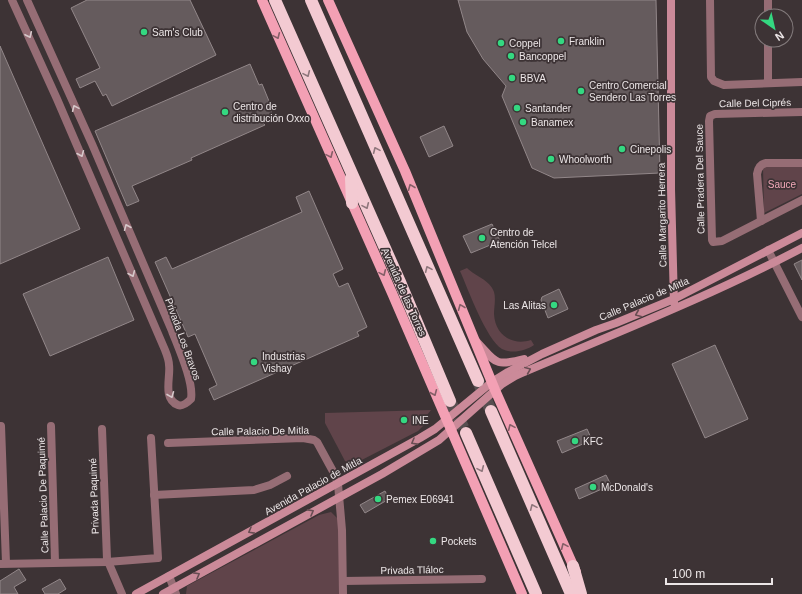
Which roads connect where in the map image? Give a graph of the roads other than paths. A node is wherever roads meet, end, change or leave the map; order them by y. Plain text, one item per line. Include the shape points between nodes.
1 (12, 0) edge
2 (27, 0) edge
3 (262, 0) edge
4 (269, 0) edge
5 (275, 0) edge
6 (312, 0) edge
7 (328, 0) edge
8 (671, 0) edge
9 (710, 0) edge
10 (290, 37) junction
11 (768, 48) edge
12 (802, 82) edge
13 (768, 83) junction
14 (802, 112) edge
15 (710, 116) joint
16 (802, 163) edge
17 (351, 172) junction
18 (802, 200) edge
19 (352, 203) junction
20 (761, 221) junction
21 (802, 233) edge
22 (802, 248) edge
23 (768, 250) junction
24 (775, 262) junction
25 (674, 299) junction
26 (675, 309) junction
27 (802, 317) edge
28 (473, 337) junction
29 (542, 354) junction
30 (478, 382) tunnel mouth
31 (494, 386) junction
32 (450, 401) tunnel mouth
33 (491, 411) tunnel mouth
34 (446, 419) junction
35 (0, 426) edge
36 (51, 426) dead end
37 (102, 429) dead end
38 (451, 430) junction
39 (466, 433) tunnel mouth
40 (151, 438) dead end
41 (168, 443) dead end
42 (287, 476) dead end
43 (338, 484) junction
44 (154, 495) junction
45 (340, 496) junction
46 (55, 562) junction
47 (108, 562) junction
48 (3, 563) edge
49 (573, 566) junction
50 (169, 576) junction
51 (482, 578) dead end
52 (343, 581) junction
53 (175, 591) edge
54 (122, 594) edge
55 (136, 594) edge
56 (163, 594) edge
57 (343, 594) edge
58 (522, 594) edge
59 (536, 594) edge
60 (571, 594) edge
61 (581, 594) edge
62 (586, 594) edge

1 -> 2 street, Privada Los Bravos via 61,106 165,350 170,372 169,394 180,406 191,399 191,388 172,331
3 -> 19 main road, Avenida de las Torres
4 - 10 highway
5 - 10 highway, Avenida de las Torres
30 -> 6 highway
28 -> 7 main road via 405,171
8 - 25 main road, Calle Margarito Herrera
9 - 13 street via 711,77 714,82 724,85
10 -> 17 highway, Avenida de las Torres
11 - 13 street
12 - 13 street
14 - 15 street, Calle Del Ciprés
15 - 20 street, Calle Pradera Del Sauce via 713,242 722,241
16 - 20 street via 766,163 759,167
17 - 19 highway
17 -> 32 highway, Avenida de las Torres
18 - 20 street
19 -> 34 main road, Avenida de las Torres
21 - 23 main road, Calle Palacio de Mitla
22 - 24 main road, Calle Palacio de Mitla
23 - 24 street
23 - 25 main road, Calle Palacio de Mitla
24 - 26 main road, Calle Palacio de Mitla
24 - 27 street
25 - 26 main road, Calle Margarito Herrera
25 -> 29 main road, Calle Palacio de Mitla
31 -> 26 main road, Calle Palacio de Mitla
28 - 29 main road via 495,362 502,364
28 - 31 main road
29 - 31 main road, Calle Palacio de Mitla via 508,372
31 - 34 main road, Avenida Palacio de Mitla
31 - 38 main road
49 -> 31 main road
60 -> 33 highway
34 - 38 main road, Avenida de las Torres
34 -> 43 main road, Avenida Palacio de Mitla via 420,438
35 - 48 street, Calle Palacio De Paquimé
36 - 46 street, Calle Palacio De Paquimé
37 - 47 street, Privada Paquimé
38 - 45 main road via 403,462
38 - 58 main road, Avenida de las Torres
39 -> 59 highway
40 - 44 street, Calle Palacio De Paquimé
41 - 43 street, Calle Palacio De Mitla via 310,439 317,442
42 - 44 street via 254,490
43 - 45 street, Calle Palacio De Mitla
43 -> 50 main road, Avenida Palacio de Mitla
44 - 47 street, Calle Palacio De Paquimé via 158,558
45 - 52 street, Calle Palacio De Mitla
53 -> 45 main road
46 - 47 street, Calle Palacio De Paquimé
46 - 48 street, Calle Palacio De Paquimé
47 - 54 street
49 - 61 highway
49 - 62 main road
50 - 53 street
50 - 55 main road, Avenida Palacio de Mitla
51 - 52 street, Privada Tláloc
52 - 57 street, Calle Palacio De Mitla
53 - 56 main road

